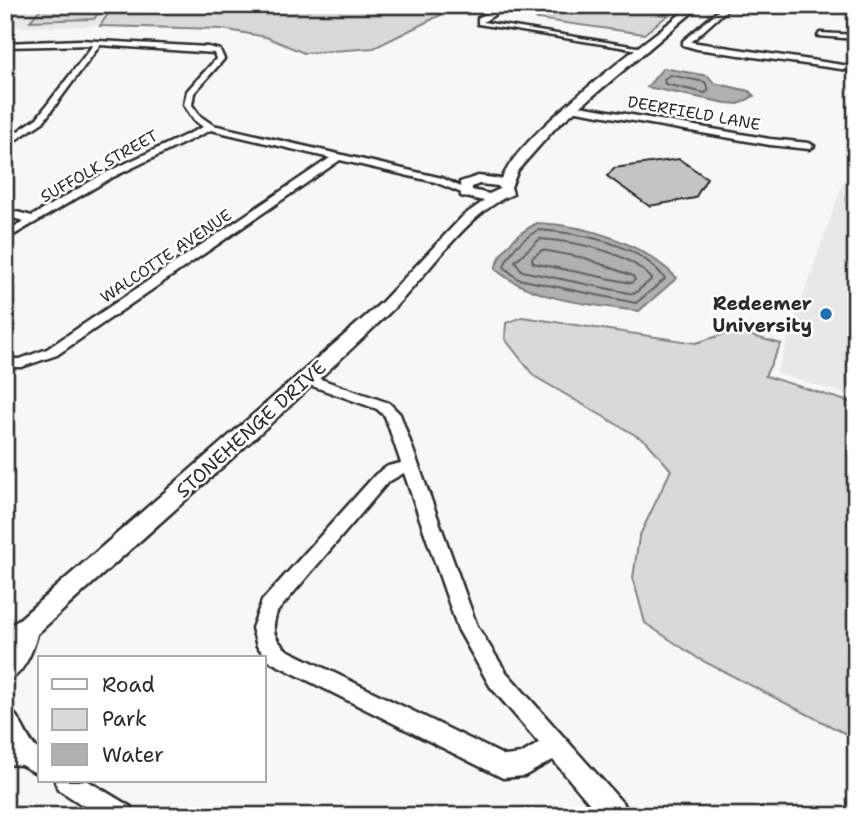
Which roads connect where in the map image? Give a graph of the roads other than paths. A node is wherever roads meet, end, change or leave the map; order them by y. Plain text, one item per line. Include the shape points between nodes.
1 (507, 5) edge
2 (697, 5) edge
3 (729, 5) edge
4 (820, 35) dead end
5 (856, 37) edge
6 (98, 43) junction
7 (5, 45) edge
8 (645, 49) junction
9 (856, 69) edge
10 (573, 108) junction
11 (210, 127) junction
12 (5, 144) edge
13 (809, 146) dead end
14 (338, 157) junction
15 (512, 169) junction
16 (506, 185) junction
17 (473, 187) junction
18 (496, 198) junction
19 (5, 212) edge
20 (468, 219) junction
21 (33, 220) junction
22 (5, 237) edge
23 (5, 363) edge
24 (306, 379) junction
25 (412, 466) junction
26 (15, 634) edge
27 (5, 671) edge
28 (5, 719) edge
29 (553, 746) junction
30 (24, 757) edge
31 (69, 782) edge
32 (122, 816) edge
33 (617, 816) edge

1 - 8 street via 480,23
2 - 8 street
3 - 9 street via 687,43
4 - 5 street
6 - 7 street
6 - 11 street via 196,46 217,52 220,60 190,93 188,105
6 - 12 street via 40,120
8 - 10 street
10 - 13 street, DEERFIELD LANE
10 - 15 street
11 - 14 street
11 - 21 street, SUFFOLK STREET via 107,176
14 - 17 street
14 - 23 street, WALCOTTE AVENUE via 52,352 22,363
15 - 16 street
15 - 17 street
16 - 17 street
16 - 18 street, STONEHENGE DRIVE via 506,194
17 - 18 street
17 - 20 street
18 - 20 street, STONEHENGE DRIVE
19 - 21 street
20 - 24 street, STONEHENGE DRIVE via 396,298
21 - 22 street, SUFFOLK STREET
24 - 25 street via 383,406 396,420
24 - 26 street, STONEHENGE DRIVE
25 - 29 street via 468,629 498,679
25 - 29 street via 382,478 269,607 262,621 267,646 503,767 527,765
26 - 27 street, STONEHENGE DRIVE via 21,646
28 - 30 street
29 - 33 street
31 - 32 street

